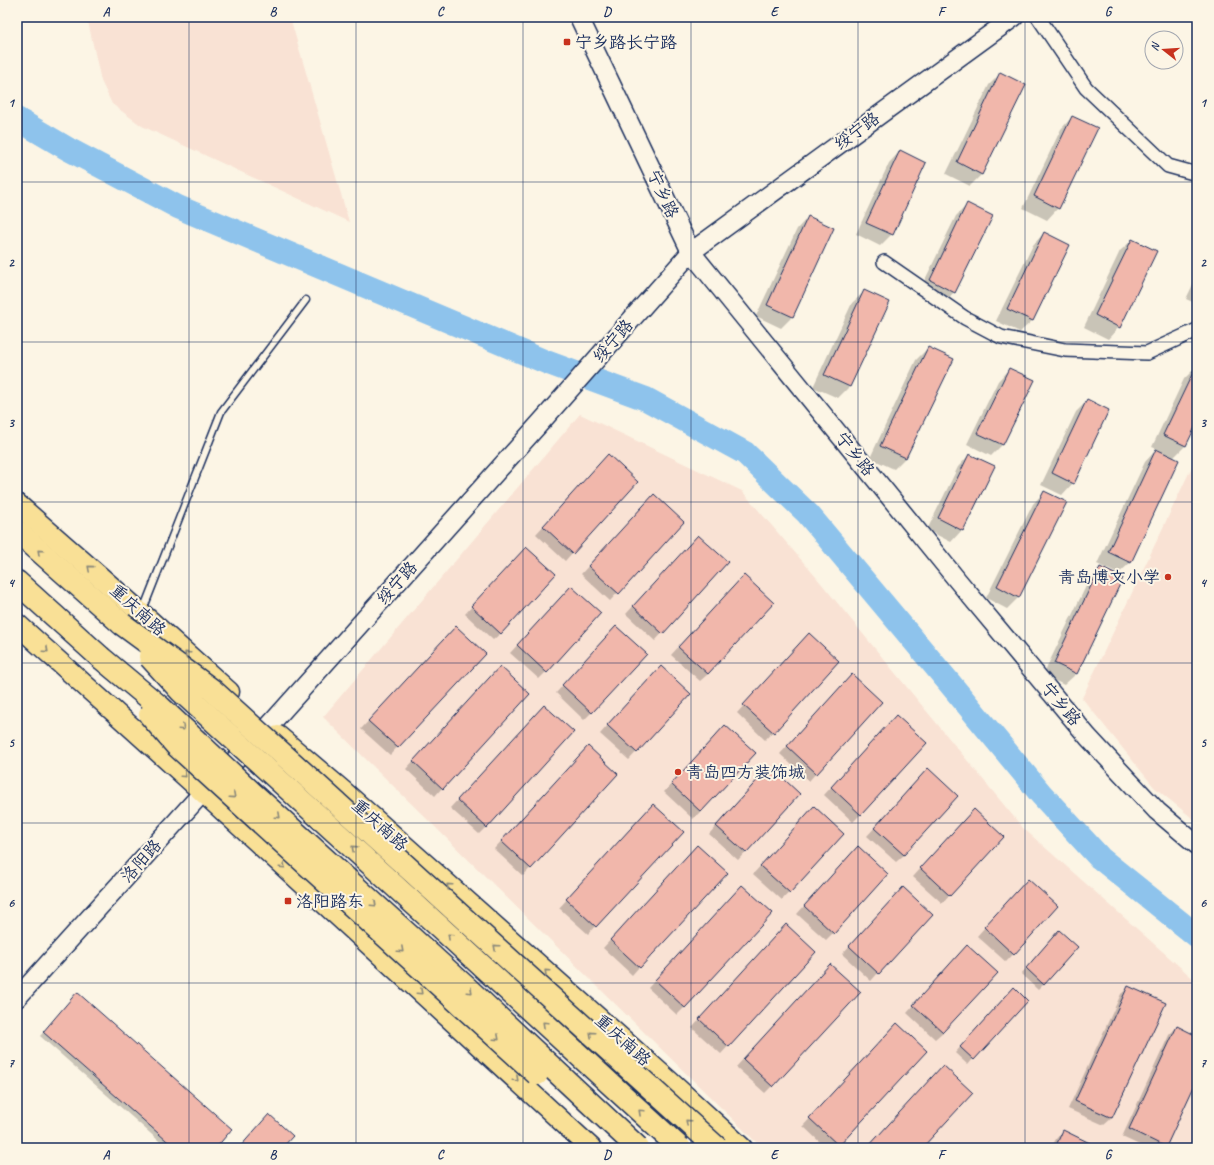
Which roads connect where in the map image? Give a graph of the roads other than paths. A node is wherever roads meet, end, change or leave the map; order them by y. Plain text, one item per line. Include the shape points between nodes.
1 (579, 17) edge
2 (1014, 17) edge
3 (1038, 17) edge
4 (1197, 174) edge
5 (690, 252) junction
6 (884, 262) dead end
7 (306, 300) dead end
8 (1197, 330) edge
9 (17, 504) edge
10 (17, 531) edge
11 (17, 582) edge
12 (141, 613) junction
13 (17, 624) edge
14 (122, 624) junction
15 (100, 656) junction
16 (268, 727) junction
17 (203, 792) junction
18 (1197, 845) edge
19 (18, 997) edge
20 (591, 1148) edge
21 (618, 1148) edge
22 (638, 1148) edge
23 (680, 1148) edge
24 (717, 1148) edge
25 (742, 1148) edge

1 - 5 street, 宁乡路
2 - 5 street, 绥宁路
3 - 4 street via 1086,88 1168,166
5 - 16 street, 绥宁路
5 - 18 street, 宁乡路 via 1088,738 1157,811
6 - 8 street via 965,318 1001,337 1065,350 1147,353
7 - 12 lane via 221,412
12 -> 9 main road, 重庆南路
14 -> 10 highway
11 - 15 highway
16 -> 12 main road, 重庆南路
13 -> 17 main road
23 -> 14 highway, bridge via 181,691
24 -> 14 highway, bridge via 212,690
15 -> 21 highway, bridge via 176,745
15 -> 22 highway, bridge via 160,707
16 - 17 street, 洛阳路
25 -> 16 main road, 重庆南路 via 652,1065
17 - 19 street, 洛阳路
17 -> 20 main road

